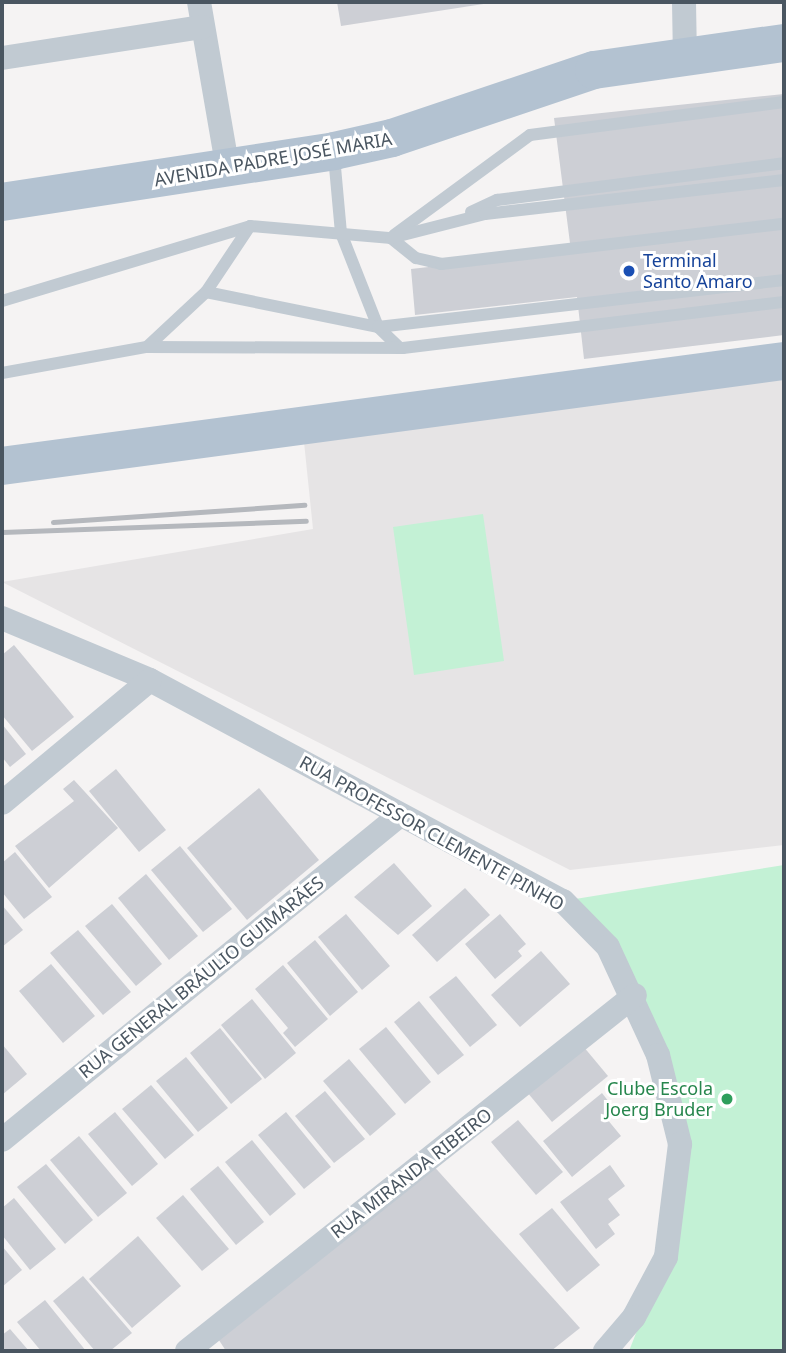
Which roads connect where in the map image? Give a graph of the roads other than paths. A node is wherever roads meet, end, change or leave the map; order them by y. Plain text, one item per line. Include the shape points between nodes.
1 (198, 2) edge
2 (684, 2) edge
3 (203, 27) junction
4 (784, 43) edge
5 (685, 57) junction
6 (2, 58) edge
7 (784, 102) edge
8 (334, 150) junction
9 (784, 163) edge
10 (229, 170) junction
11 (784, 180) edge
12 (2, 202) edge
13 (449, 223) junction
14 (784, 224) edge
15 (250, 226) junction
16 (341, 233) junction
17 (391, 238) junction
18 (784, 280) edge
19 (206, 292) junction
20 (2, 301) edge
21 (784, 302) edge
22 (378, 327) junction
23 (147, 347) junction
24 (403, 348) junction
25 (784, 361) edge
26 (2, 373) edge
27 (2, 466) edge
28 (2, 618) edge
29 (150, 680) junction
30 (2, 803) edge
31 (400, 815) junction
32 (635, 995) junction
33 (2, 1140) edge
34 (187, 1351) edge
35 (605, 1351) edge

1 - 3 street
2 - 5 street
3 - 6 street
3 - 10 street
4 - 5 main road, AVENIDA PADRE JOSÉ MARIA
5 - 8 main road, AVENIDA PADRE JOSÉ MARIA via 594,70 392,138
7 - 17 lane via 530,135 503,148
8 - 10 main road, AVENIDA PADRE JOSÉ MARIA
8 - 16 lane
9 - 13 lane via 497,200
10 - 12 main road, AVENIDA PADRE JOSÉ MARIA
11 - 13 lane
13 - 17 lane
14 - 17 lane via 442,264 416,258
15 - 16 lane
15 - 19 lane
15 - 20 lane
16 - 17 lane
16 - 22 lane
18 - 22 lane
19 - 22 lane
19 - 23 lane
21 - 24 lane
22 - 24 lane via 391,344
23 - 24 lane
23 - 26 lane
25 - 27 main road
28 - 29 street, RUA PROFESSOR CLEMENTE PINHO
29 - 30 street
29 - 31 street, RUA PROFESSOR CLEMENTE PINHO
31 - 32 street, RUA PROFESSOR CLEMENTE PINHO via 563,901 608,947
31 - 33 street, RUA GENERAL BRÁULIO GUIMARÃES
32 - 34 street, RUA MIRANDA RIBEIRO
32 - 35 street, RUA PROFESSOR CLEMENTE PINHO via 680,1144 666,1257 634,1317

